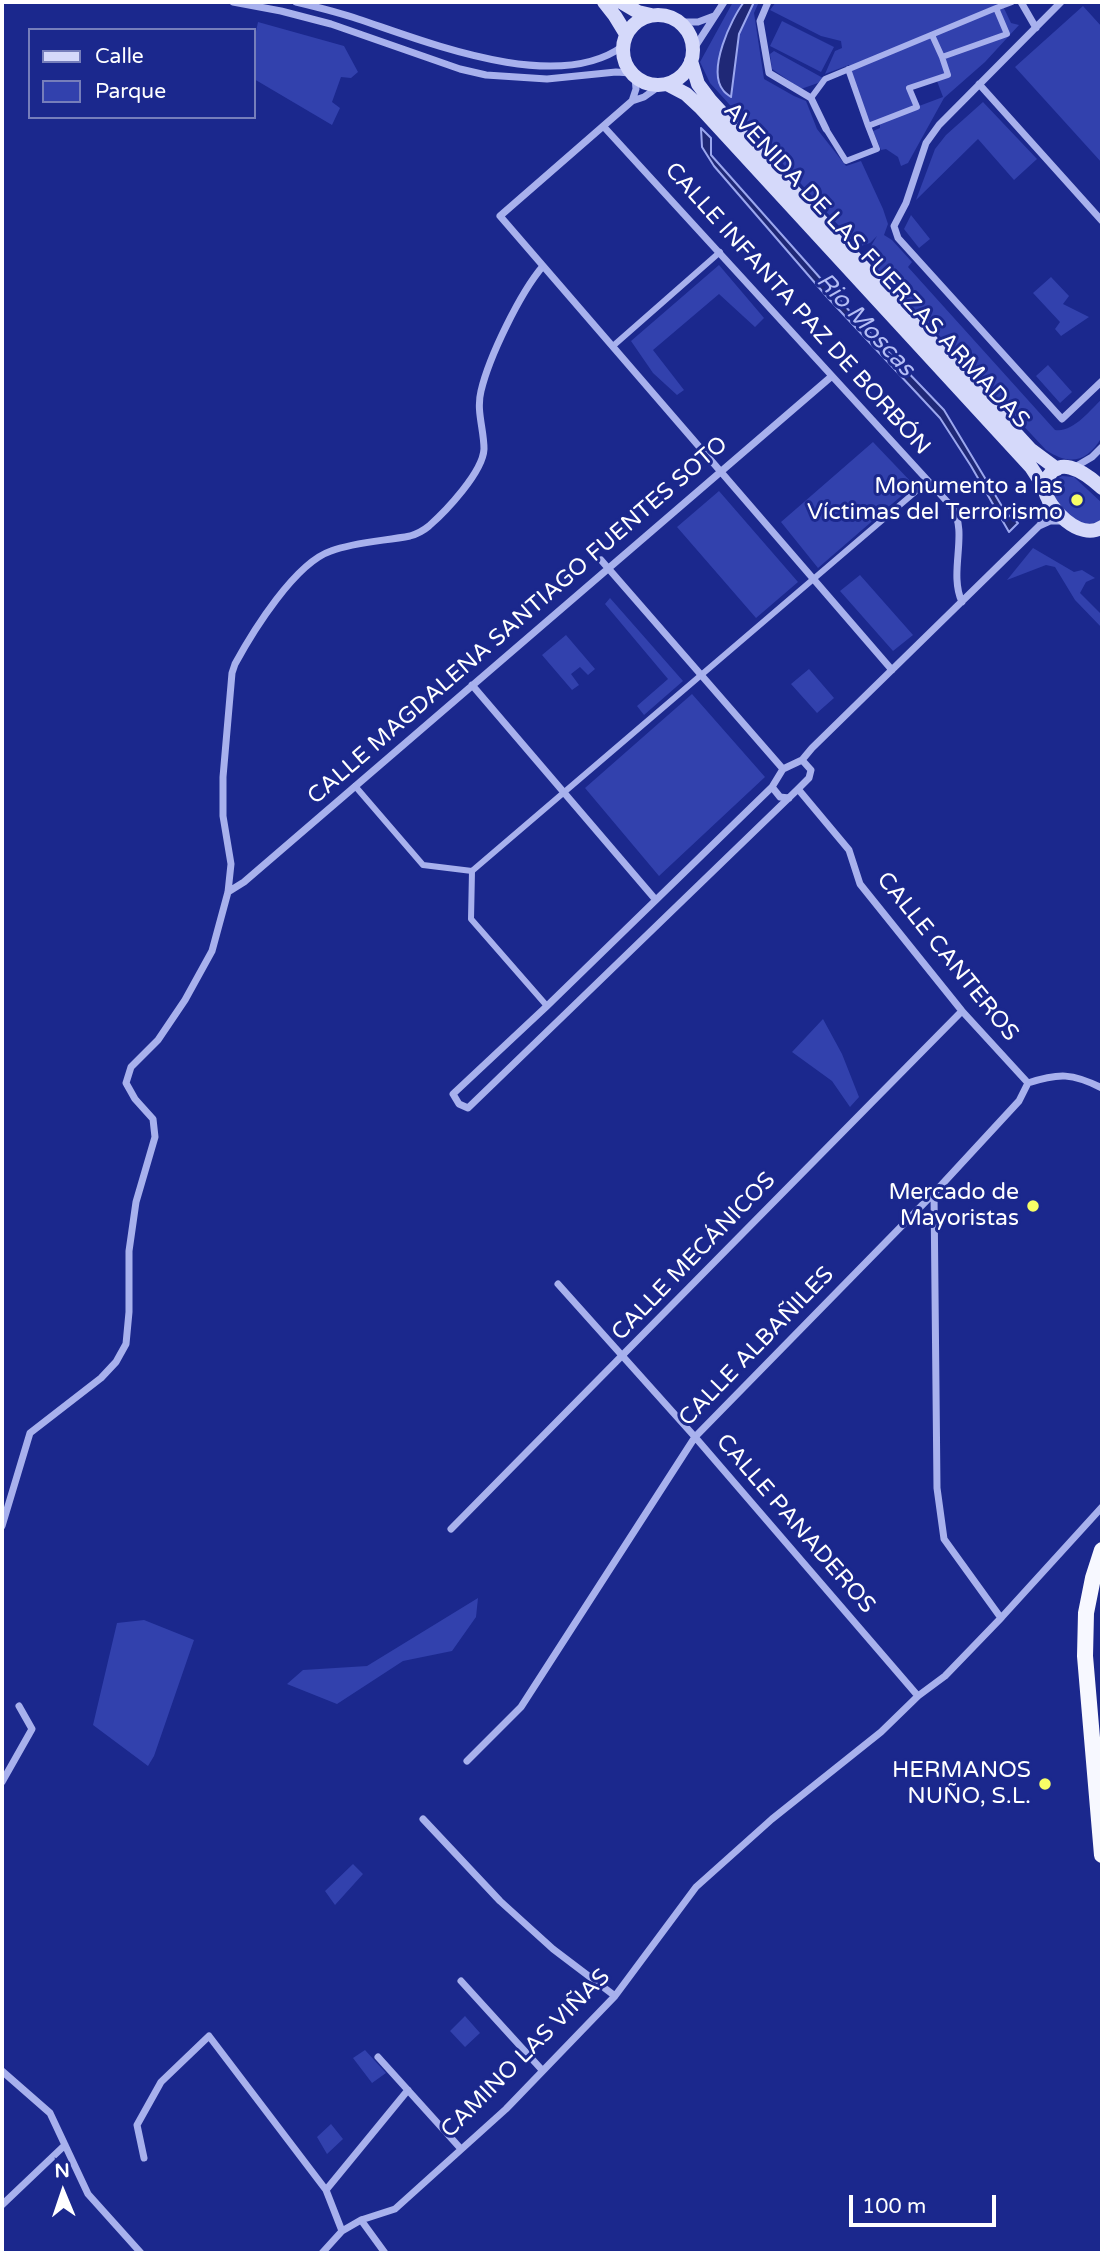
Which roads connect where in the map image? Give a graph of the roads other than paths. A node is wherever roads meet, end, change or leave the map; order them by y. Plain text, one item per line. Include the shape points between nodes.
1 (233, 2) edge
2 (296, 2) edge
3 (604, 2) edge
4 (621, 2) edge
5 (724, 2) edge
6 (768, 2) edge
7 (1012, 2) edge
8 (1021, 2) edge
9 (1061, 2) edge
10 (996, 8) junction
11 (653, 15) junction
12 (715, 16) junction
13 (679, 22) junction
14 (1036, 27) junction
15 (932, 35) junction
16 (624, 40) junction
17 (692, 55) junction
18 (942, 57) junction
19 (848, 69) junction
20 (633, 75) junction
21 (664, 85) junction
22 (979, 85) junction
23 (811, 98) junction
24 (632, 101) junction
25 (869, 126) junction
26 (604, 127) junction
27 (826, 129) joint
28 (1102, 221) edge
29 (720, 252) junction
30 (543, 266) junction
31 (613, 346) junction
32 (832, 376) junction
33 (1102, 381) edge
34 (1102, 447) edge
35 (1074, 467) junction
36 (1057, 469) junction
37 (721, 472) junction
38 (928, 481) junction
39 (1102, 488) edge
40 (1045, 491) junction
41 (1069, 521) junction
42 (1039, 526) junction
43 (1100, 532) edge
44 (601, 560) dead end
45 (608, 568) junction
46 (812, 579) junction
47 (962, 602) junction
48 (891, 670) junction
49 (701, 676) junction
50 (472, 685) junction
51 (802, 760) junction
52 (783, 769) junction
53 (355, 786) junction
54 (772, 787) junction
55 (798, 789) junction
56 (564, 793) junction
57 (789, 798) junction
58 (472, 871) junction
59 (228, 892) junction
60 (655, 899) junction
61 (547, 1006) junction
62 (962, 1011) junction
63 (1028, 1083) junction
64 (1102, 1088) edge
65 (934, 1193) junction
66 (558, 1284) dead end
67 (624, 1356) junction
68 (695, 1437) junction
69 (1102, 1507) edge
70 (2, 1526) edge
71 (451, 1529) dead end
72 (1102, 1550) edge
73 (1001, 1618) junction
74 (918, 1696) junction
75 (19, 1706) dead end
76 (467, 1760) dead end
77 (2, 1782) edge
78 (423, 1819) dead end
79 (1102, 1855) edge
80 (461, 1981) dead end
81 (615, 1996) junction
82 (378, 2057) dead end
83 (542, 2070) junction
84 (2, 2071) edge
85 (408, 2090) junction
86 (65, 2145) junction
87 (461, 2149) junction
88 (144, 2158) dead end
89 (326, 2189) junction
90 (2, 2205) edge
91 (361, 2220) junction
92 (342, 2231) junction
93 (141, 2253) edge
94 (322, 2253) edge
95 (385, 2253) edge

1 - 20 street via 320,21 486,75 547,79 616,72
2 - 16 street via 464,55 510,63 587,62 610,55
3 - 16 main road
4 - 11 main road
5 - 12 street
6 - 23 street via 760,21 769,73
7 - 10 street
8 - 14 street
9 - 14 street
10 - 15 street
10 - 18 street via 1007,34
11 - 13 main road
11 - 16 main road via 635,23
12 - 13 street
12 - 17 street
13 - 17 main road via 689,34
14 - 22 street
15 - 18 street
15 - 19 street
16 - 20 main road via 623,57
17 - 21 main road via 682,75
17 - 36 main road, AVENIDA DE LAS FUERZAS ARMADAS via 698,85 710,100 1030,449
18 - 25 street via 948,75 909,88 917,107
19 - 23 street via 825,79
19 - 25 street
20 - 21 main road via 646,83
20 - 24 street via 636,89
21 - 24 street
21 - 40 main road, AVENIDA DE LAS FUERZAS ARMADAS via 695,102 1022,458
22 - 28 street
22 - 33 street via 926,143 894,226 898,238 1062,419
23 - 27 street
24 - 26 street
25 - 27 street via 877,149 846,161
26 - 29 street, CALLE INFANTA PAZ DE BORBÓN
26 - 30 street via 499,216
29 - 31 street
29 - 32 street, CALLE INFANTA PAZ DE BORBÓN
30 - 31 street
30 - 59 street via 529,282 483,381 478,408 484,448 473,476 421,532 332,550 312,560 270,610 235,664 222,777 231,864
31 - 37 street
32 - 37 street, CALLE MAGDALENA SANTIAGO FUENTES SOTO
32 - 38 street, CALLE INFANTA PAZ DE BORBÓN
34 - 35 street
35 - 36 main road
35 - 39 main road
36 - 40 main road via 1047,478
37 - 45 street, CALLE MAGDALENA SANTIAGO FUENTES SOTO
37 - 46 street
38 - 46 street
38 - 47 street, CALLE INFANTA PAZ DE BORBÓN via 957,516 956,587
40 - 41 main road, AVENIDA DE LAS FUERZAS ARMADAS
40 - 42 street via 1046,513
41 - 42 street
41 - 43 main road via 1081,529
42 - 47 street
44 - 45 street
45 - 49 street
45 - 50 street, CALLE MAGDALENA SANTIAGO FUENTES SOTO
46 - 48 street
46 - 49 street
47 - 48 street
48 - 51 street
49 - 52 street
49 - 56 street
50 - 53 street, CALLE MAGDALENA SANTIAGO FUENTES SOTO
50 - 56 street
51 - 52 street
51 - 55 street via 811,770
52 - 54 street
53 - 58 street via 424,864
53 - 59 street, CALLE MAGDALENA SANTIAGO FUENTES SOTO
54 - 57 street via 780,797
54 - 60 street
55 - 57 street
55 - 62 street, CALLE CANTEROS via 849,850 860,884
56 - 58 street
56 - 60 street
57 - 61 street via 468,1108 458,1104 453,1094
58 - 61 street via 471,919
59 - 70 street via 212,951 158,1040 131,1067 126,1083 153,1119 155,1137 136,1202 129,1251 126,1344 101,1378 30,1433
60 - 61 street
62 - 63 street, CALLE CANTEROS
62 - 67 street, CALLE MECÁNICOS
63 - 64 street via 1055,1075
63 - 65 street, CALLE ALBAÑILES via 1019,1101
65 - 68 street, CALLE ALBAÑILES
65 - 73 street via 937,1488 944,1539
66 - 67 street, CALLE PANADEROS
67 - 68 street, CALLE PANADEROS
67 - 71 street, CALLE MECÁNICOS
68 - 74 street, CALLE PANADEROS
68 - 76 street, CALLE ALBAÑILES via 521,1707
69 - 73 street, CAMINO LAS VIÑAS
72 - 79 highway via 1086,1613 1085,1657
73 - 74 street, CAMINO LAS VIÑAS via 945,1676
74 - 81 street, CAMINO LAS VIÑAS via 695,1887
75 - 77 street via 32,1729
78 - 81 street via 553,1950
80 - 83 street
81 - 83 street, CAMINO LAS VIÑAS
82 - 85 street
83 - 87 street, CAMINO LAS VIÑAS
84 - 86 street via 50,2113
85 - 87 street
85 - 89 street
86 - 90 street
86 - 93 street via 88,2194
87 - 91 street, CAMINO LAS VIÑAS via 396,2209
88 - 89 street via 137,2124 162,2082 209,2036
89 - 92 street
91 - 92 street, CAMINO LAS VIÑAS
91 - 95 street
92 - 94 street, CAMINO LAS VIÑAS

